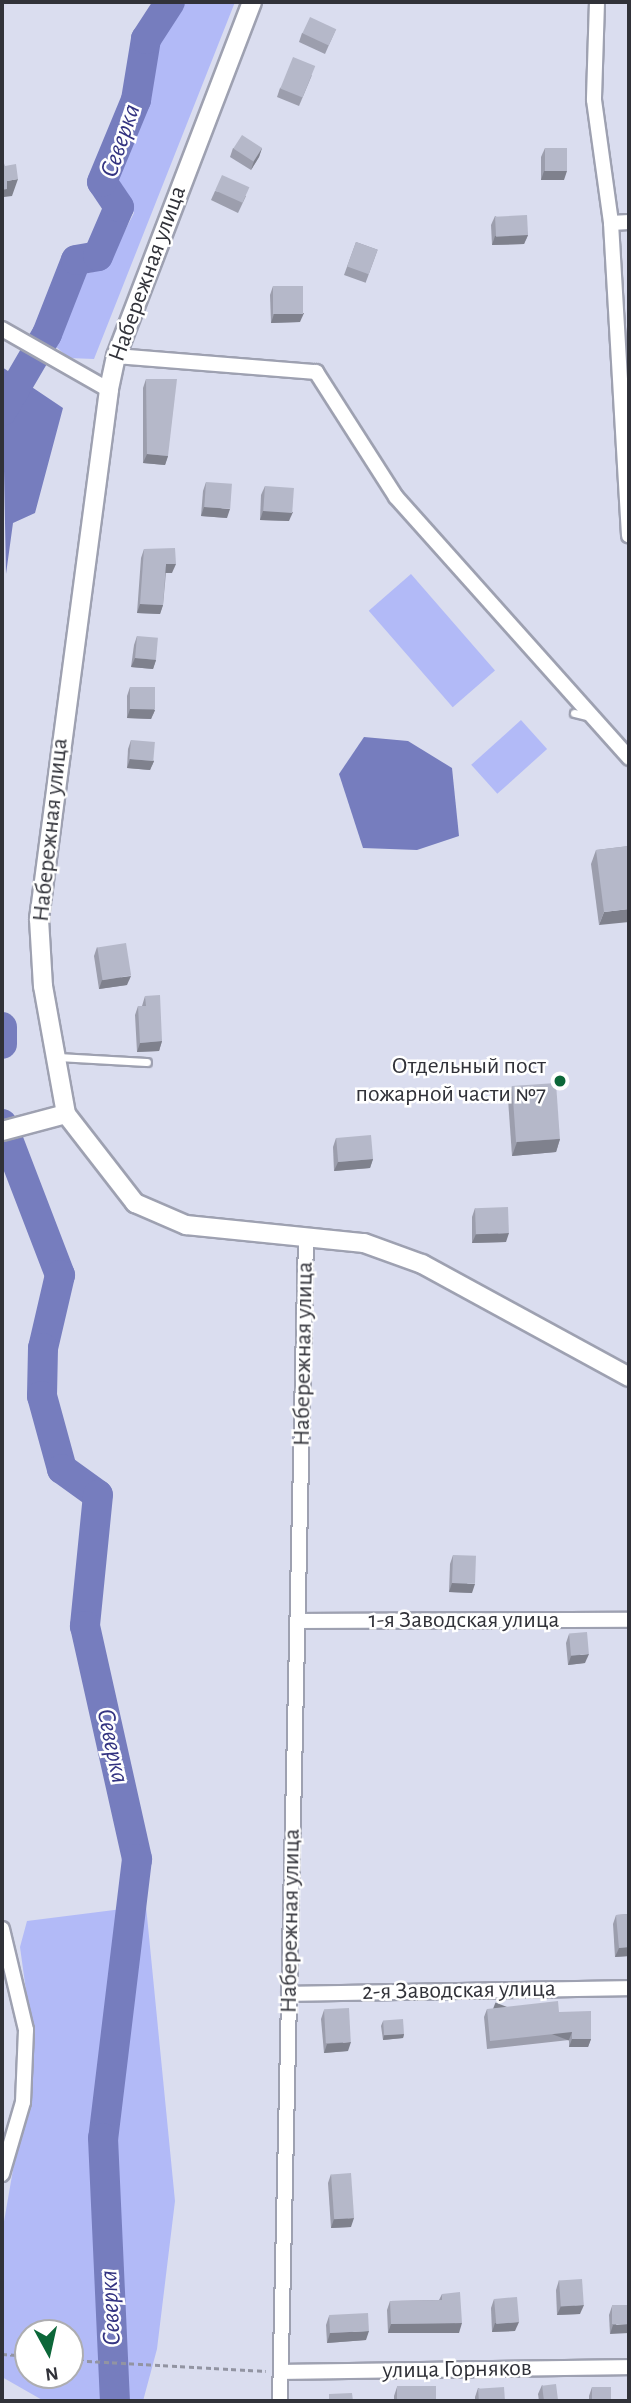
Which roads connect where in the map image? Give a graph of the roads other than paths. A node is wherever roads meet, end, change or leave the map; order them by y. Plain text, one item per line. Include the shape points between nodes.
1 (252, 2) edge
2 (597, 2) edge
3 (629, 222) edge
4 (611, 223) junction
5 (5, 333) edge
6 (116, 356) junction
7 (108, 390) junction
8 (629, 535) edge
9 (574, 713) dead end
10 (595, 718) junction
11 (629, 758) edge
12 (56, 1057) junction
13 (147, 1062) dead end
14 (66, 1114) junction
15 (2, 1131) edge
16 (306, 1237) junction
17 (629, 1377) edge
18 (629, 1620) edge
19 (299, 1622) junction
20 (2, 1929) edge
21 (629, 1988) edge
22 (289, 1994) junction
23 (2, 2174) edge
24 (629, 2367) edge
25 (284, 2372) junction
26 (280, 2401) edge

1 - 6 street, Набережная улица
2 - 4 street via 594,100
3 - 4 street
4 - 8 street
5 - 7 street
6 - 7 street, Набережная улица
6 - 10 street via 316,372 424,537
7 - 12 street, Набережная улица via 39,919
9 - 10 lane
10 - 11 street
12 - 13 lane
12 - 14 street, Набережная улица
14 - 15 street
14 - 16 street, Набережная улица via 135,1203 186,1225
16 - 17 street via 364,1243 422,1264
16 - 19 street, Набережная улица
18 - 19 street, 1-я Заводская улица
19 - 22 street, Набережная улица
20 - 23 street via 26,2030 23,2102
21 - 22 street, 2-я Заводская улица
22 - 25 street, Набережная улица
24 - 25 street, улица Горняков
25 - 26 street, Набережная улица

